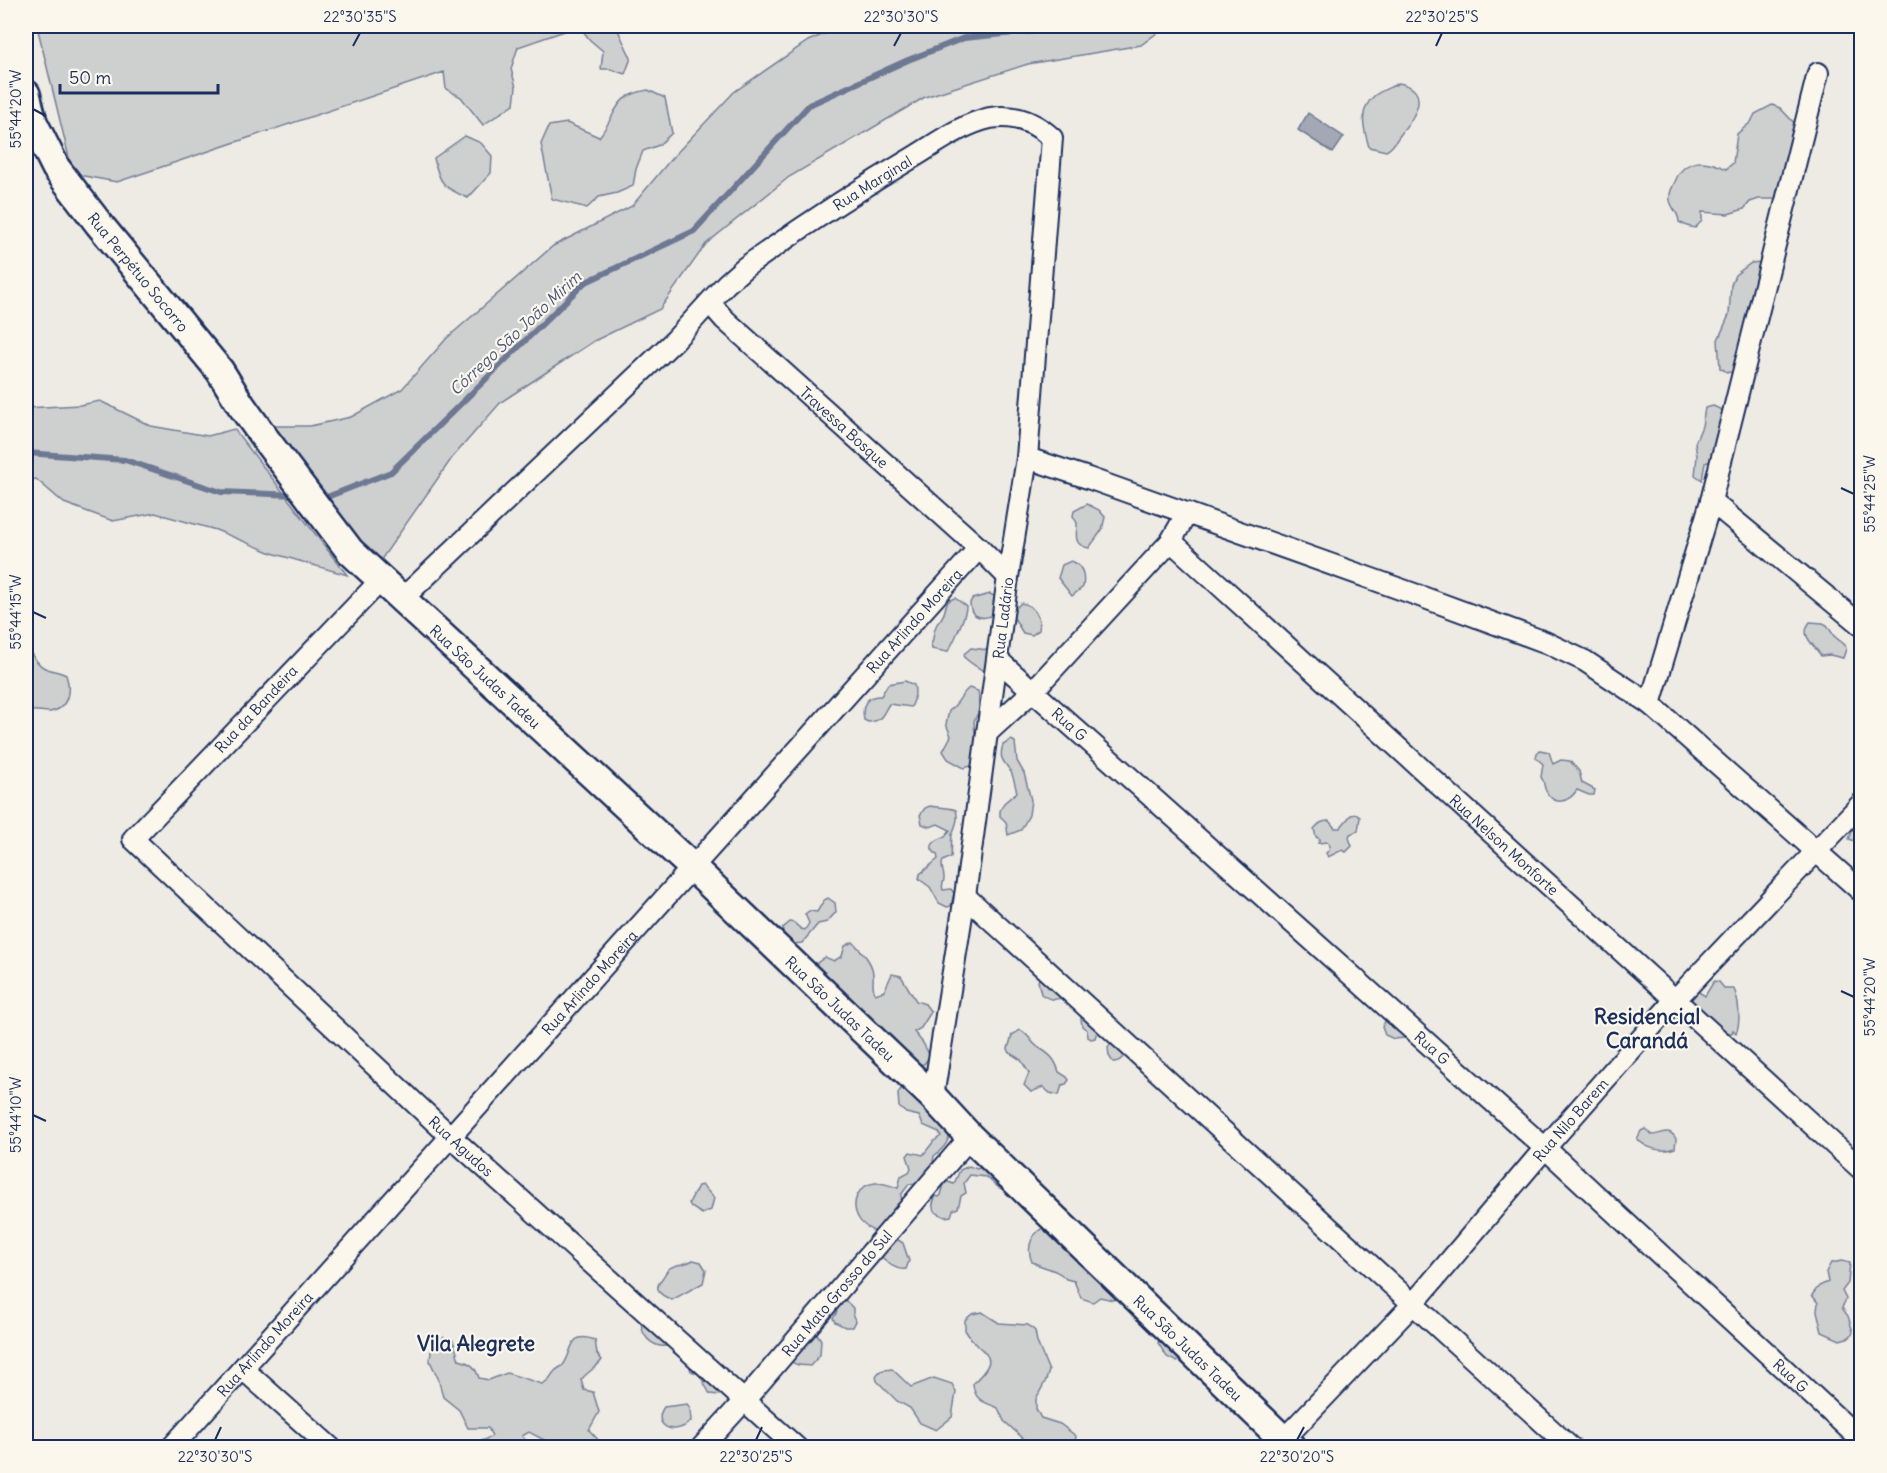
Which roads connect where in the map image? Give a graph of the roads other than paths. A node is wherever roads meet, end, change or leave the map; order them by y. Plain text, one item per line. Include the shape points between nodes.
1 (1818, 73) dead end
2 (26, 94) edge
3 (1052, 138) joint
4 (710, 303) junction
5 (1027, 458) junction
6 (1711, 501) junction
7 (1187, 513) junction
8 (322, 516) joint
9 (1171, 541) junction
10 (979, 548) junction
11 (1008, 577) junction
12 (381, 580) junction
13 (402, 599) junction
14 (1862, 626) edge
15 (998, 660) junction
16 (1034, 690) junction
17 (1650, 704) junction
18 (987, 733) junction
19 (1862, 804) edge
20 (133, 839) joint
21 (1816, 850) junction
22 (692, 867) junction
23 (1862, 892) edge
24 (965, 896) junction
25 (1675, 1000) junction
26 (933, 1096) junction
27 (451, 1137) junction
28 (970, 1137) junction
29 (1545, 1148) junction
30 (1862, 1170) edge
31 (1414, 1303) junction
32 (243, 1369) junction
33 (744, 1401) junction
34 (1862, 1441) edge
35 (1288, 1445) edge
36 (171, 1448) edge
37 (332, 1448) edge
38 (701, 1448) edge
39 (796, 1448) edge
40 (1571, 1448) edge

1 - 6 street
2 - 8 street, Rua Perpétuo Socorro via 33,122 56,168 220,371
3 - 4 street, Rua Marginal via 1028,120 993,118 969,123 773,247 744,268
3 - 5 street, Rua Ladário
4 - 10 street, Travessa Bosque
4 - 13 street, Rua Marginal
5 - 7 street
5 - 11 street, Rua Ladário
6 - 14 street
6 - 17 street
7 - 9 street
7 - 17 street via 1545,642 1585,661
8 - 12 street, Rua São Judas Tadeu via 350,551
9 - 16 street
9 - 25 street, Rua Nelson Monforte
10 - 11 street
10 - 22 street, Rua Arlindo Moreira
11 - 15 street, Rua Ladário
12 - 13 street, Rua São Judas Tadeu
12 - 20 street, Rua da Bandeira
13 - 22 street, Rua São Judas Tadeu
15 - 16 street, Rua G
15 - 18 street, Rua Ladário
16 - 18 street
16 - 29 street, Rua G
17 - 21 street
18 - 24 street, Rua Ladário
19 - 21 street, Rua Nilo Barem
20 - 27 street, Rua Agudos
21 - 23 street
21 - 25 street, Rua Nilo Barem
22 - 26 street, Rua São Judas Tadeu
22 - 27 street, Rua Arlindo Moreira
24 - 26 street, Rua Ladário
24 - 31 street
25 - 29 street, Rua Nilo Barem
25 - 30 street, Rua Nelson Monforte
26 - 28 street, Rua São Judas Tadeu
27 - 32 street, Rua Arlindo Moreira
27 - 33 street, Rua Agudos
28 - 33 street, Rua Mato Grosso do Sul
28 - 35 street, Rua São Judas Tadeu
29 - 31 street, Rua Nilo Barem
29 - 34 street, Rua G
31 - 35 street, Rua Nilo Barem
31 - 40 street
32 - 36 street, Rua Arlindo Moreira
32 - 37 street
33 - 38 street, Rua Mato Grosso do Sul
33 - 39 street, Rua Agudos

